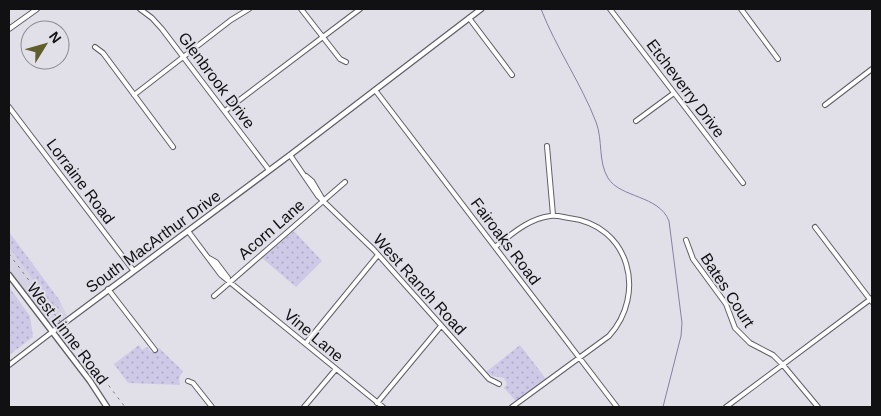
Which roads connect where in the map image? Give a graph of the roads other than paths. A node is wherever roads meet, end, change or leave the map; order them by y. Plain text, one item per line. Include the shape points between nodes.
1 (37, 9) edge
2 (140, 9) edge
3 (246, 9) edge
4 (302, 9) edge
5 (360, 9) edge
6 (481, 9) edge
7 (610, 9) edge
8 (740, 9) edge
9 (469, 18) junction
10 (9, 30) edge
11 (323, 37) junction
12 (95, 47) dead end
13 (184, 57) junction
14 (778, 59) dead end
15 (346, 62) dead end
16 (872, 69) edge
17 (512, 75) dead end
18 (375, 90) junction
19 (674, 93) junction
20 (134, 95) junction
21 (825, 105) dead end
22 (9, 107) edge
23 (225, 111) junction
24 (636, 121) dead end
25 (547, 146) dead end
26 (173, 147) dead end
27 (290, 155) junction
28 (269, 170) junction
29 (345, 182) dead end
30 (743, 183) dead end
31 (323, 200) junction
32 (553, 215) junction
33 (815, 227) dead end
34 (188, 231) junction
35 (686, 240) dead end
36 (495, 247) junction
37 (378, 255) junction
38 (133, 270) junction
39 (9, 275) edge
40 (230, 281) junction
41 (108, 289) junction
42 (214, 296) dead end
43 (872, 300) edge
44 (441, 326) junction
45 (52, 332) junction
46 (306, 344) junction
47 (155, 350) dead end
48 (580, 358) junction
49 (9, 365) edge
50 (783, 365) junction
51 (336, 369) junction
52 (188, 381) dead end
53 (498, 384) dead end
54 (377, 403) junction
55 (107, 407) edge
56 (212, 407) edge
57 (304, 407) edge
58 (383, 407) edge
59 (512, 407) edge
60 (617, 407) edge
61 (726, 407) edge
62 (818, 407) edge

1 - 10 street
2 - 13 street, Glenbrook Drive
3 - 13 street
4 - 11 street
5 - 11 street
6 - 9 street
7 - 19 street, Etcheverry Drive
8 - 14 street
9 - 17 street
9 - 18 street
11 - 15 street
11 - 23 street
12 - 20 street
13 - 20 street
13 - 23 street, Glenbrook Drive
16 - 21 street
18 - 27 street
18 - 36 street, Fairoaks Road
19 - 24 street
19 - 30 street, Etcheverry Drive
20 - 26 street
22 - 38 street, Lorraine Road
23 - 28 street, Glenbrook Drive
25 - 32 street
27 - 28 street
27 - 31 street, West Ranch Road
28 - 34 street, South MacArthur Drive
29 - 31 street, Acorn Lane
31 - 37 street, West Ranch Road
31 - 40 street, Acorn Lane
32 - 36 street via 520,228
32 - 48 street via 584,221 603,230 618,248 627,267 629,298 621,321 609,336
33 - 43 street
34 - 38 street, South MacArthur Drive
34 - 40 street, Vine Lane
35 - 50 street, Bates Court via 693,260 726,304 735,328 750,343 773,355
36 - 48 street, Fairoaks Road
37 - 44 street, West Ranch Road
37 - 46 street
38 - 41 street, South MacArthur Drive
39 - 45 street, West Linne Road
40 - 42 street, Acorn Lane
40 - 46 street, Vine Lane
41 - 45 street, South MacArthur Drive
41 - 47 street
43 - 50 street
44 - 53 street, West Ranch Road via 489,379
44 - 54 street
45 - 49 street
45 - 55 street, West Linne Road
46 - 51 street, Vine Lane
48 - 59 street
48 - 60 street, Fairoaks Road
50 - 61 street
50 - 62 street, Bates Court
51 - 54 street, Vine Lane
51 - 57 street
52 - 56 street
54 - 58 street, Vine Lane

